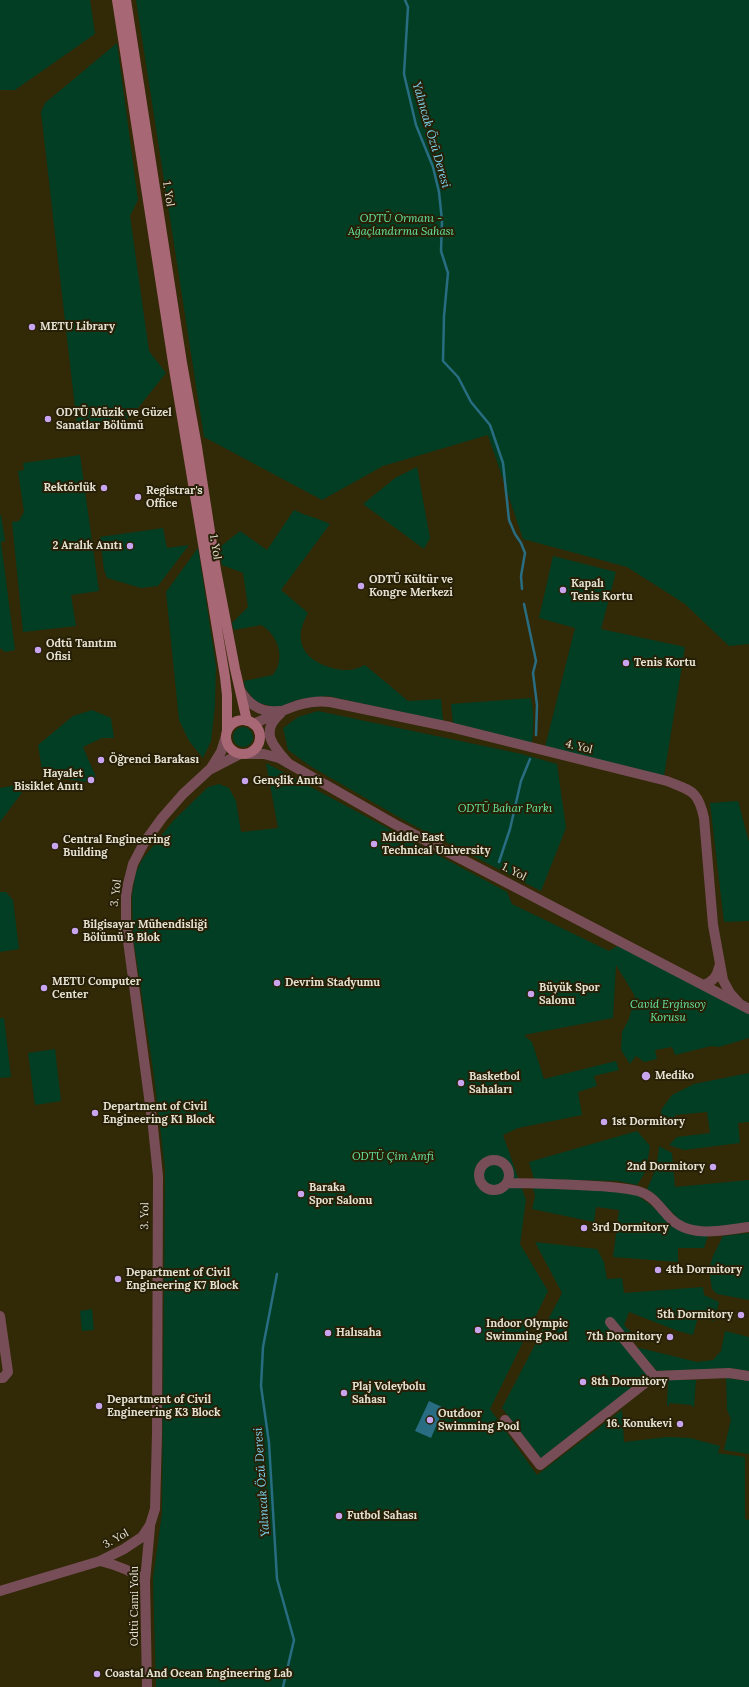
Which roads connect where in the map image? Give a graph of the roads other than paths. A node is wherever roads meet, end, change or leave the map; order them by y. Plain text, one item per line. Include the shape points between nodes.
1 (118, 0) edge
2 (126, 0) edge
3 (126, 26) junction
4 (204, 524) junction
5 (238, 686) junction
6 (285, 711) junction
7 (250, 722) junction
8 (227, 733) junction
9 (243, 754) junction
10 (288, 764) junction
11 (210, 769) junction
12 (720, 965) junction
13 (704, 986) junction
14 (746, 1008) edge
15 (507, 1183) dead end
16 (749, 1227) edge
17 (0, 1316) edge
18 (610, 1322) dead end
19 (654, 1376) junction
20 (749, 1376) edge
21 (0, 1378) edge
22 (505, 1420) dead end
23 (150, 1525) junction
24 (100, 1561) junction
25 (145, 1581) junction
26 (0, 1591) edge
27 (147, 1687) edge

1 - 3 main road, 1. Yol
2 - 3 main road, 1. Yol
3 - 4 main road, 1. Yol
4 - 5 main road, 1. Yol
4 - 8 main road, 1. Yol via 225,677
5 - 6 street, 4. Yol via 255,707 268,711
5 - 7 main road, 1. Yol
6 - 7 street, 4. Yol
6 - 10 street, 4. Yol via 272,722 270,737
6 - 12 street, 4. Yol via 297,704 312,701 339,703 450,727 667,781 694,792 701,803 704,818 709,888
7 - 8 main road via 238,721 230,726
7 - 9 main road via 257,728 260,738 256,749
8 - 9 main road via 230,749
8 - 11 street, 3. Yol via 221,752
9 - 10 street, 1. Yol via 272,756
9 - 11 street, 3. Yol
10 - 13 street, 1. Yol via 398,826
11 - 23 street, 3. Yol via 183,794 144,843 133,864 126,896 126,926 158,1176 157,1434 155,1509
12 - 13 street via 718,975
12 - 14 street, 4. Yol via 722,980 730,993
13 - 14 street, 1. Yol
15 - 16 street via 616,1186 640,1191 654,1200 680,1227 704,1231
17 - 21 street via 8,1372
18 - 19 street
19 - 20 street via 729,1373
19 - 22 street via 540,1464
23 - 24 street, 3. Yol via 142,1537
23 - 25 street, Odtü Cami Yolu
24 - 25 street via 134,1572
24 - 26 street, 3. Yol
25 - 27 street, Odtü Cami Yolu

